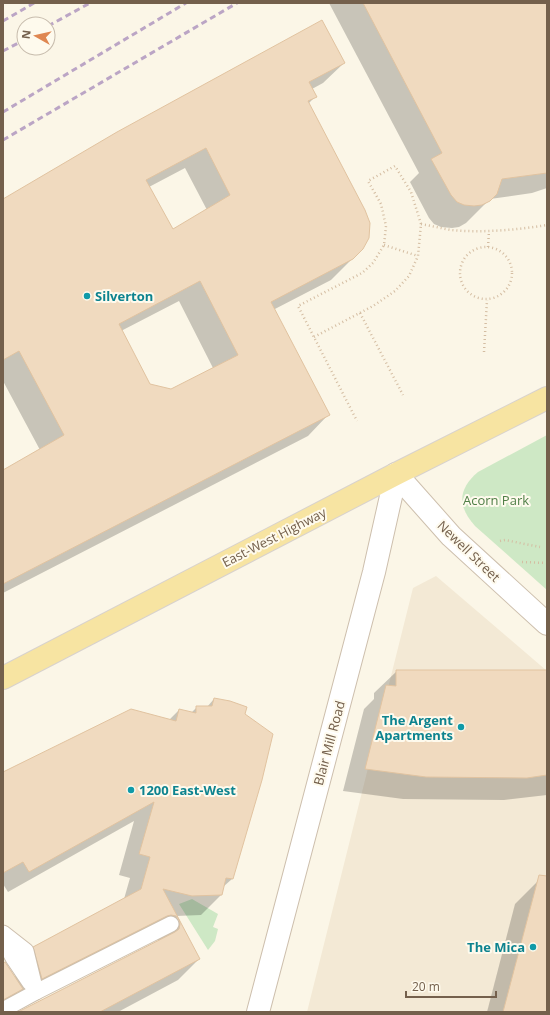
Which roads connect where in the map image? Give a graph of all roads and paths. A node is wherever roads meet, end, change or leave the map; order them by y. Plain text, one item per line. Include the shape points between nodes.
1 (421, 224) junction
2 (547, 225) edge
3 (489, 231) junction
4 (384, 245) junction
5 (488, 247) junction
6 (418, 256) junction
7 (487, 300) junction
8 (360, 313) junction
9 (314, 337) junction
10 (484, 352) dead end
11 (403, 394) dead end
12 (547, 398) edge
13 (357, 421) dead end
14 (396, 474) junction
15 (500, 541) dead end
16 (540, 547) dead end
17 (522, 562) dead end
18 (547, 563) edge
19 (547, 624) edge
20 (3, 678) edge
21 (171, 924) dead end
22 (3, 933) edge
23 (3, 939) edge
24 (36, 992) junction
25 (3, 1010) edge
26 (258, 1012) edge

1 - 3 path via 452,230
1 - 4 path via 411,192 395,166 368,181 381,204 386,226
1 - 6 path
2 - 3 path
3 - 5 path
4 - 6 path
4 - 9 path via 373,263 362,273 298,306
5 - 7 path via 497,249 504,255 512,270 512,279 503,294
5 - 7 path via 472,251 461,264 460,272 464,289 471,295
6 - 8 path via 409,276 394,291
7 - 10 path
8 - 9 path
8 - 11 path
9 - 13 path
12 - 14 main road, East-West Highway
14 - 19 street, Newell Street via 451,536
14 - 20 main road, East-West Highway
14 - 26 street, Blair Mill Road via 374,572
15 - 16 path
17 - 18 path
21 - 24 lane
22 - 24 lane via 26,951
23 - 24 lane
24 - 25 lane

